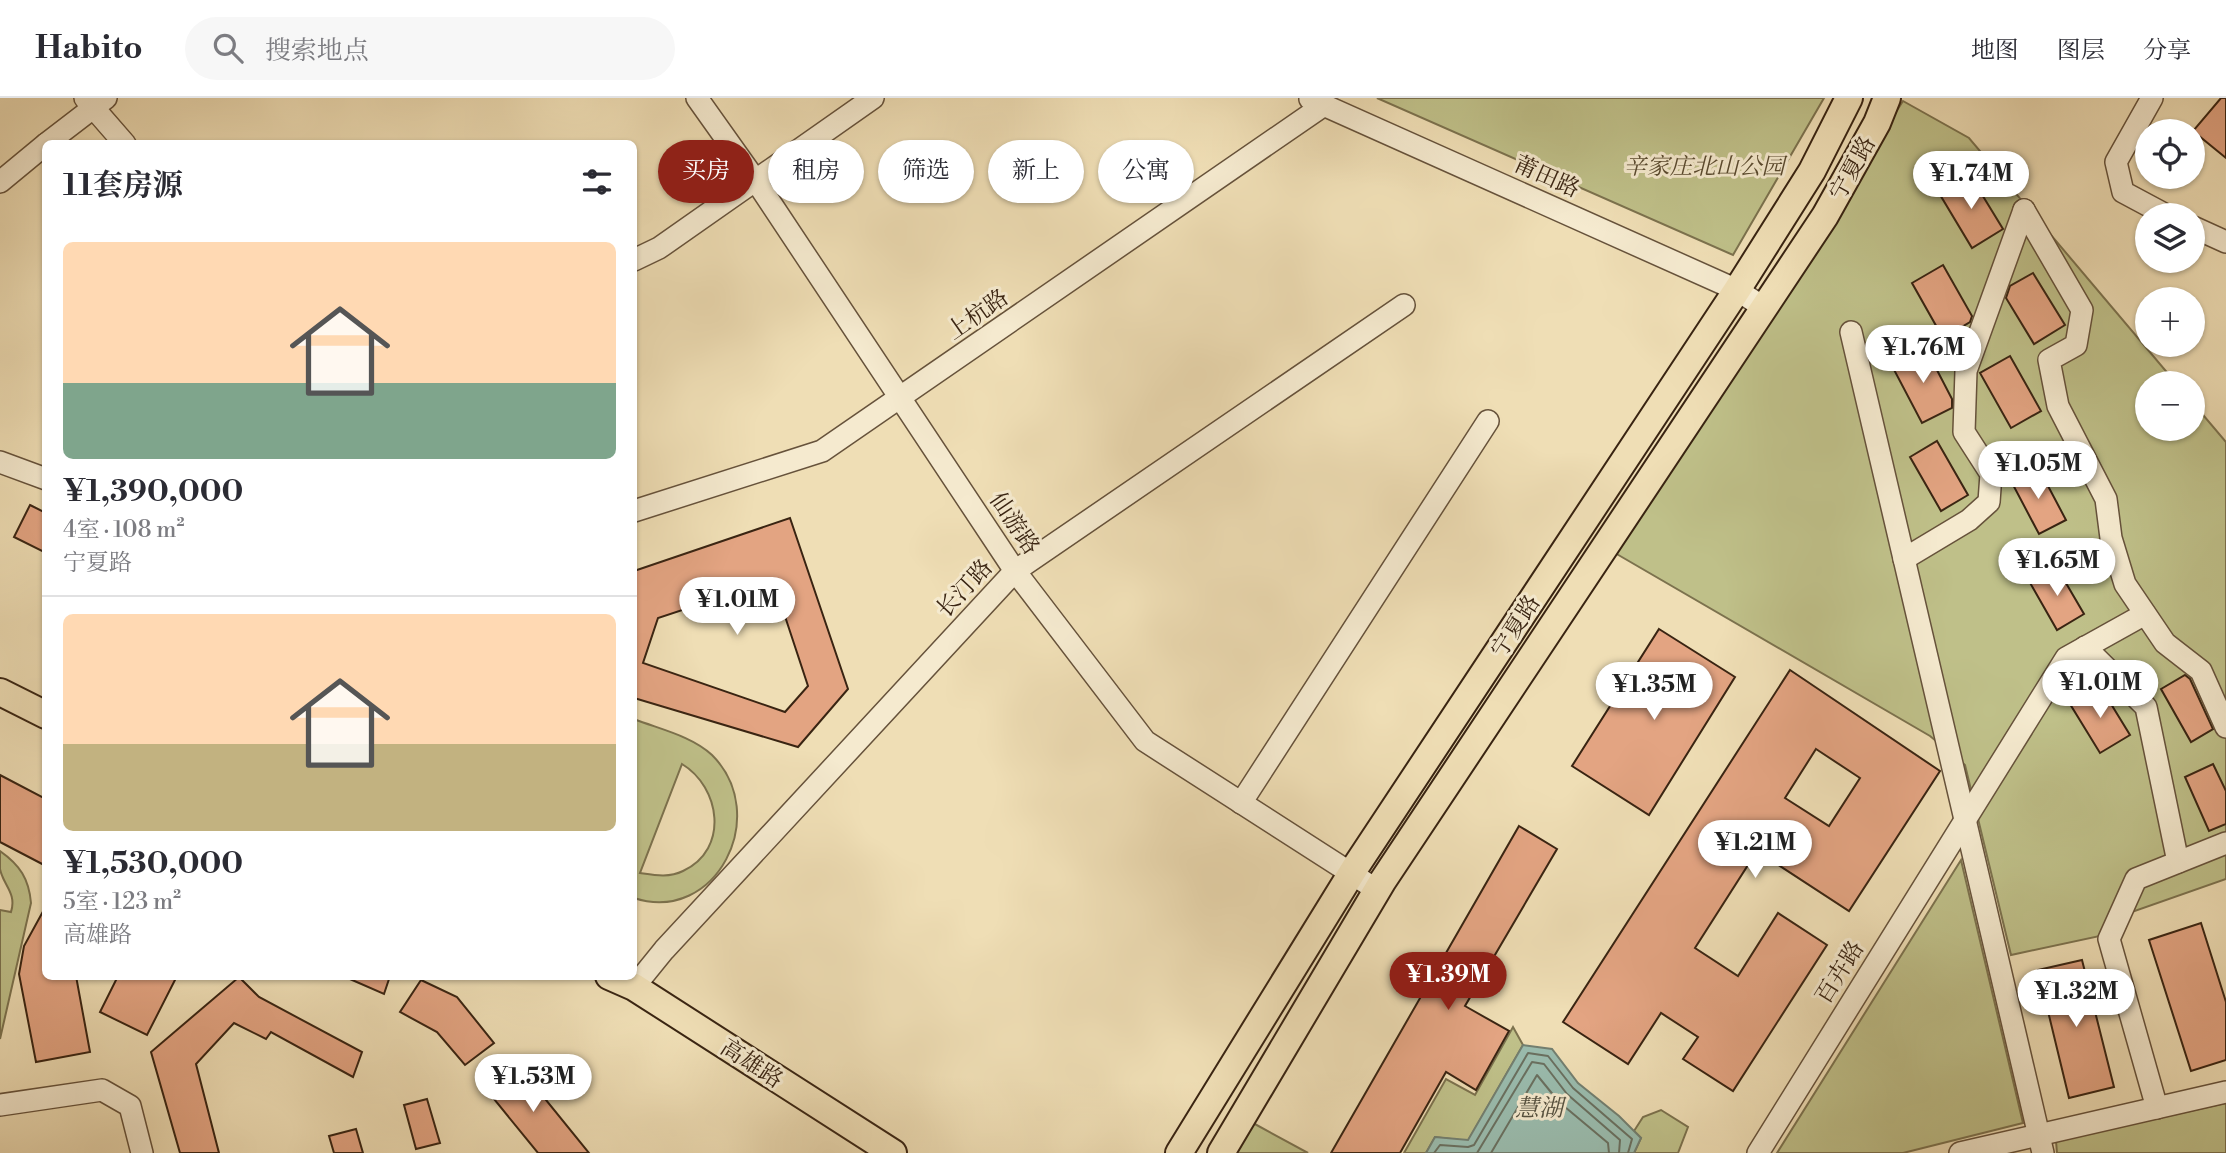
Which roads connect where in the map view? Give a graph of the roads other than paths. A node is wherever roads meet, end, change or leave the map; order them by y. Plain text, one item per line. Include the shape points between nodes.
1 (697, 98) edge
2 (873, 98) edge
3 (1849, 98) edge
4 (1887, 98) edge
5 (2152, 98) edge
6 (94, 101) edge
7 (1316, 102) edge
8 (50, 140) edge
9 (122, 140) edge
10 (42, 147) edge
11 (756, 181) junction
12 (0, 182) edge
13 (2144, 203) edge
14 (2205, 232) edge
15 (2226, 242) edge
16 (637, 259) edge
17 (1737, 290) junction
18 (1404, 305) dead end
19 (1763, 307) junction
20 (1851, 332) dead end
21 (901, 399) junction
22 (1488, 421) dead end
23 (0, 462) edge
24 (42, 478) edge
25 (637, 510) edge
26 (1904, 559) junction
27 (1015, 571) junction
28 (2144, 614) junction
29 (2085, 647) junction
30 (0, 692) edge
31 (42, 713) edge
32 (2226, 727) edge
33 (1241, 803) junction
34 (1965, 820) junction
35 (2226, 843) edge
36 (2178, 862) junction
37 (1351, 875) junction
38 (1377, 890) junction
39 (618, 980) edge
40 (634, 987) junction
41 (2226, 1092) edge
42 (0, 1105) edge
43 (2157, 1108) junction
44 (2041, 1144) edge
45 (142, 1153) edge
46 (893, 1153) edge
47 (1179, 1153) edge
48 (1221, 1153) edge
49 (1758, 1153) edge
50 (1960, 1153) edge

1 - 11 street, 仙游路
2 - 11 street
3 - 17 main road, 宁夏路 via 1812,171
4 - 19 main road, 宁夏路 via 1825,216
5 - 13 street via 2116,162 2123,192
6 - 8 street
6 - 9 street
7 - 17 street, 莆田路
7 - 21 street, 上杭路
10 - 12 street
11 - 16 street
11 - 21 street, 仙游路
14 - 15 street
17 - 19 street, 莆田路
17 - 37 main road, 宁夏路
18 - 27 street, 长汀路
19 - 38 main road, 宁夏路
20 - 26 street
21 - 25 street, 上杭路 via 822,452
21 - 27 street, 仙游路
22 - 33 street
23 - 24 street
26 - 28 street via 1969,520 1989,502 1991,474 1964,432 1966,371 2024,210 2082,310 2076,345 2049,360 2058,407 2106,499 2111,538 2125,584
26 - 34 street
27 - 33 street, 仙游路 via 1145,741
27 - 40 street, 长汀路
28 - 29 street, 百卉路
28 - 32 street via 2165,643 2201,671
29 - 34 street, 百卉路 via 2066,658
29 - 36 street via 2146,707
30 - 31 main road
33 - 37 street, 仙游路
34 - 44 street
34 - 49 street, 百卉路
35 - 36 street
36 - 43 street via 2136,879 2109,939
37 - 38 street, 仙游路
37 - 47 main road, 宁夏路
38 - 48 main road, 宁夏路
39 - 40 main road, 高雄路
40 - 46 main road, 高雄路
41 - 43 street
42 - 45 street via 102,1090 130,1106
43 - 44 street
44 - 50 street

